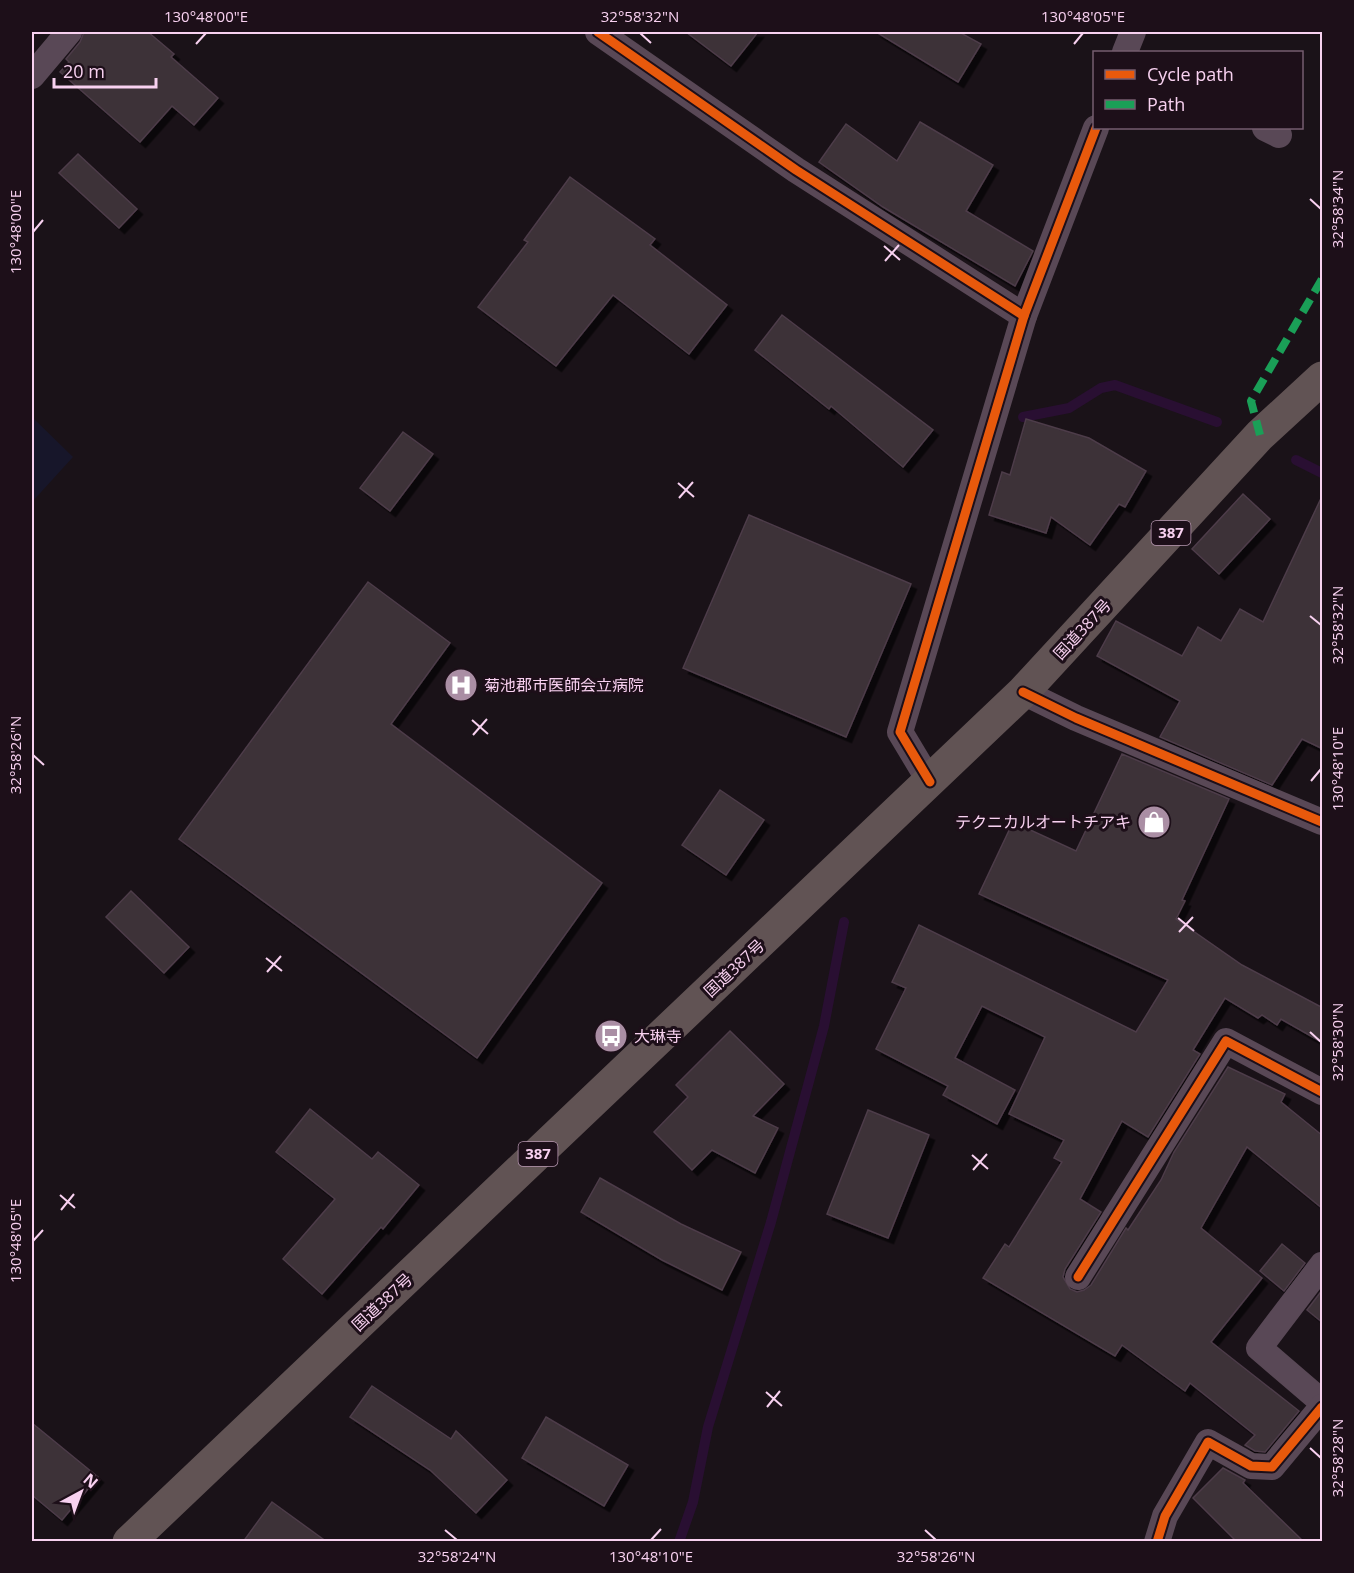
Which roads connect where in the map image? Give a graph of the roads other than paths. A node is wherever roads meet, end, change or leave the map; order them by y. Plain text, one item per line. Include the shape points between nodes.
1 (69, 32) edge
2 (598, 32) edge
3 (32, 76) edge
4 (1096, 129) edge
5 (1024, 316) junction
6 (1323, 378) edge
7 (1023, 692) junction
8 (930, 782) junction
9 (1323, 822) edge
10 (1323, 1092) edge
11 (1323, 1265) edge
12 (1077, 1277) dead end
13 (1323, 1402) edge
14 (1323, 1407) edge
15 (129, 1542) edge
16 (1157, 1542) edge

1 - 3 street
2 - 5 street via 796,170
4 - 5 street
5 - 8 street via 900,732
6 - 7 highway, 国道387号 / 387 via 1260,435
7 - 8 highway, 国道387号 / 387
7 - 9 street
8 - 15 highway, 国道387号 / 387
10 - 12 street via 1226,1041
11 - 13 street via 1259,1348
14 - 16 street via 1272,1467 1251,1466 1208,1442 1165,1516

